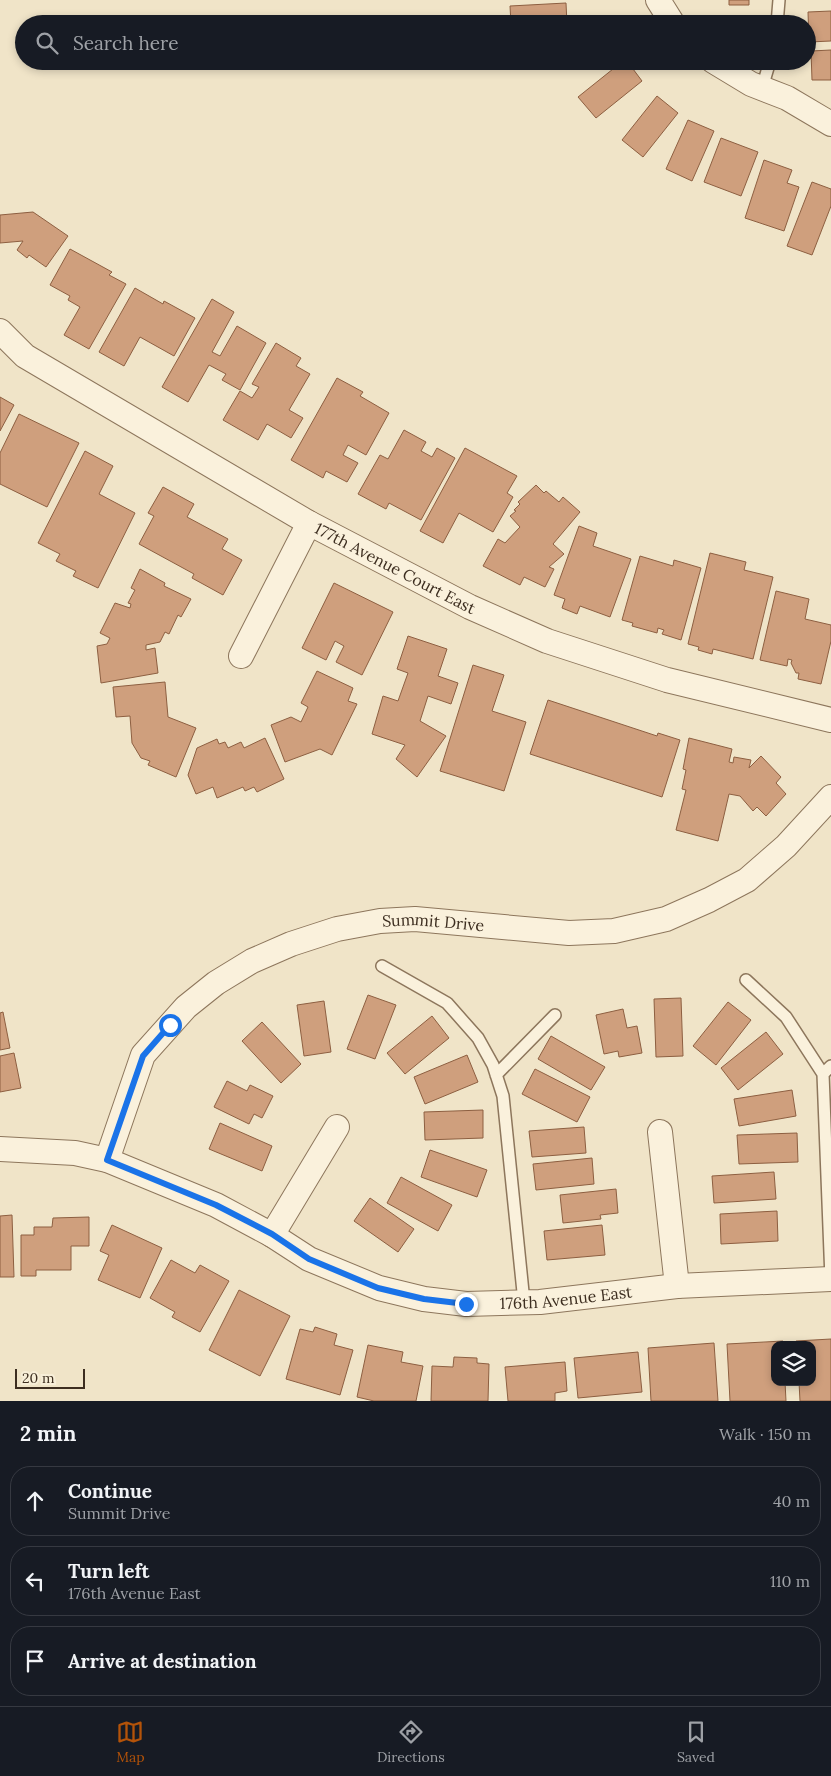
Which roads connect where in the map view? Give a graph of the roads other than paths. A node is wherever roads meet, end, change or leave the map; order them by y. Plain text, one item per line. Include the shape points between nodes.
1 (658, 0) edge
2 (779, 0) edge
3 (668, 15) edge
4 (778, 15) edge
5 (728, 70) edge
6 (767, 70) edge
7 (762, 88) junction
8 (831, 124) edge
9 (0, 331) edge
10 (309, 523) junction
11 (241, 656) dead end
12 (831, 720) edge
13 (831, 797) edge
14 (382, 966) dead end
15 (746, 980) dead end
16 (555, 1015) dead end
17 (827, 1070) edge
18 (496, 1075) junction
19 (337, 1127) dead end
20 (660, 1132) dead end
21 (0, 1150) edge
22 (107, 1160) junction
23 (272, 1234) junction
24 (831, 1279) edge
25 (677, 1286) junction
26 (524, 1302) junction

1 - 3 street
2 - 4 lane
5 - 7 street
6 - 7 lane
7 - 8 street via 787,98
9 - 10 street, 177th Avenue Court East via 25,356
10 - 11 street
10 - 12 street, 177th Avenue Court East via 470,607 547,641 667,680
13 - 22 street, Summit Drive via 786,846 747,880 666,918 614,931 569,933 415,919 380,921 337,929 252,961 216,983 186,1007 143,1056
14 - 18 lane via 447,1003 478,1038
15 - 17 lane via 786,1017
16 - 18 lane
17 - 24 lane
18 - 26 lane via 503,1096
19 - 23 street
20 - 25 street
21 - 22 street, 176th Avenue East via 75,1154
22 - 23 street, 176th Avenue East via 216,1205
23 - 26 street, 176th Avenue East via 309,1259 378,1288 424,1299 466,1304
24 - 25 street, 176th Avenue East
25 - 26 street, 176th Avenue East

